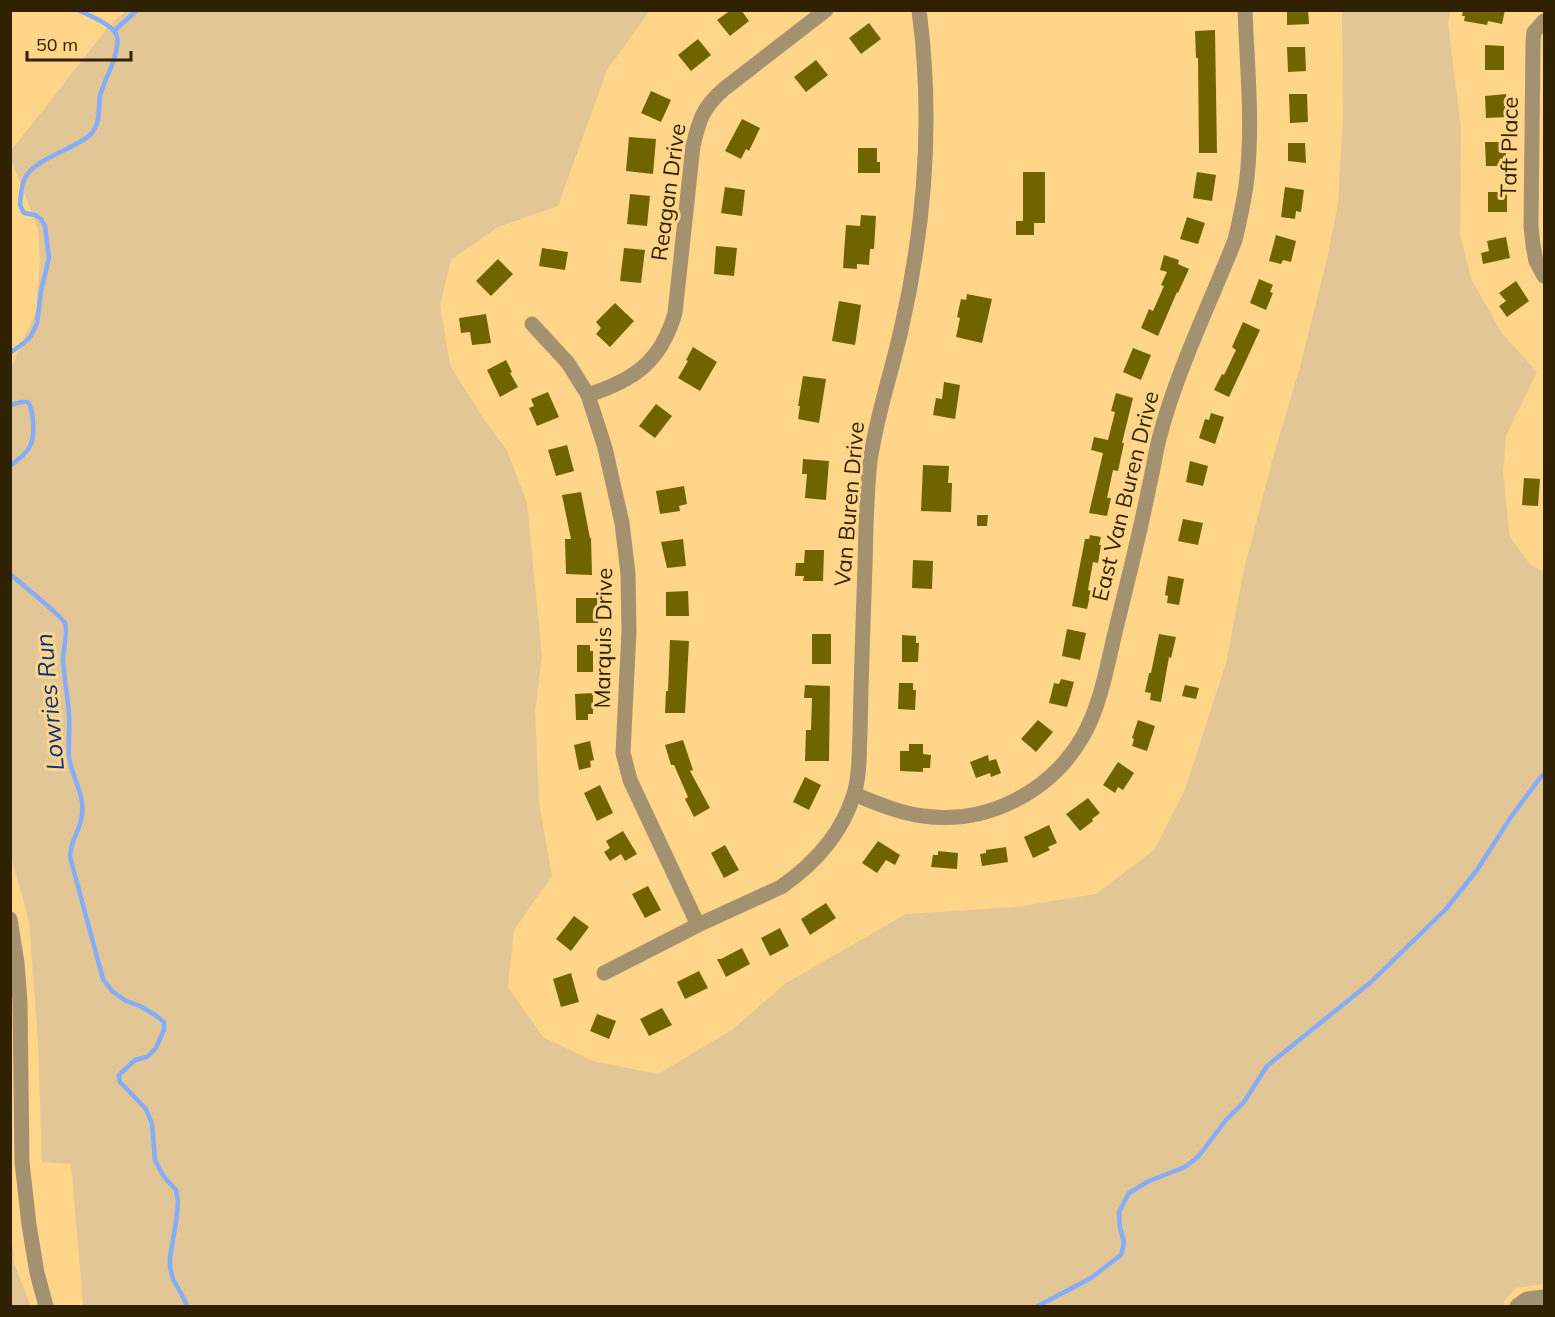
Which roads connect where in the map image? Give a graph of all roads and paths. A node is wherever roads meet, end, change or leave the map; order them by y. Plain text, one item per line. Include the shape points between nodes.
1 (826, 10) edge
2 (919, 10) edge
3 (1245, 10) edge
4 (1545, 21) edge
5 (1545, 276) edge
6 (532, 324) dead end
7 (588, 395) junction
8 (854, 794) junction
9 (10, 920) edge
10 (698, 925) junction
11 (604, 973) dead end
12 (1545, 1297) edge
13 (46, 1306) edge
14 (1518, 1306) edge

1 - 7 street, Reagan Drive via 704,109 693,146 671,326 647,364 623,381
2 - 8 street, Van Buren Drive via 926,87 921,204 909,290 870,462 860,734
3 - 8 street, East Van Buren Drive via 1249,152 1241,217 1166,411 1091,721 1074,751 1053,775 1024,796 990,811 957,817 921,816
4 - 5 street, Taft Place via 1534,32 1533,42 1531,207 1536,261
6 - 7 street, Marquis Drive via 568,363
7 - 10 street, Marquis Drive via 605,448 626,557 630,610 625,766
8 - 10 street, Van Buren Drive via 826,847 804,870 781,887
9 - 13 street via 20,1002 22,1162 32,1244
10 - 11 street
12 - 14 street via 1527,1299

